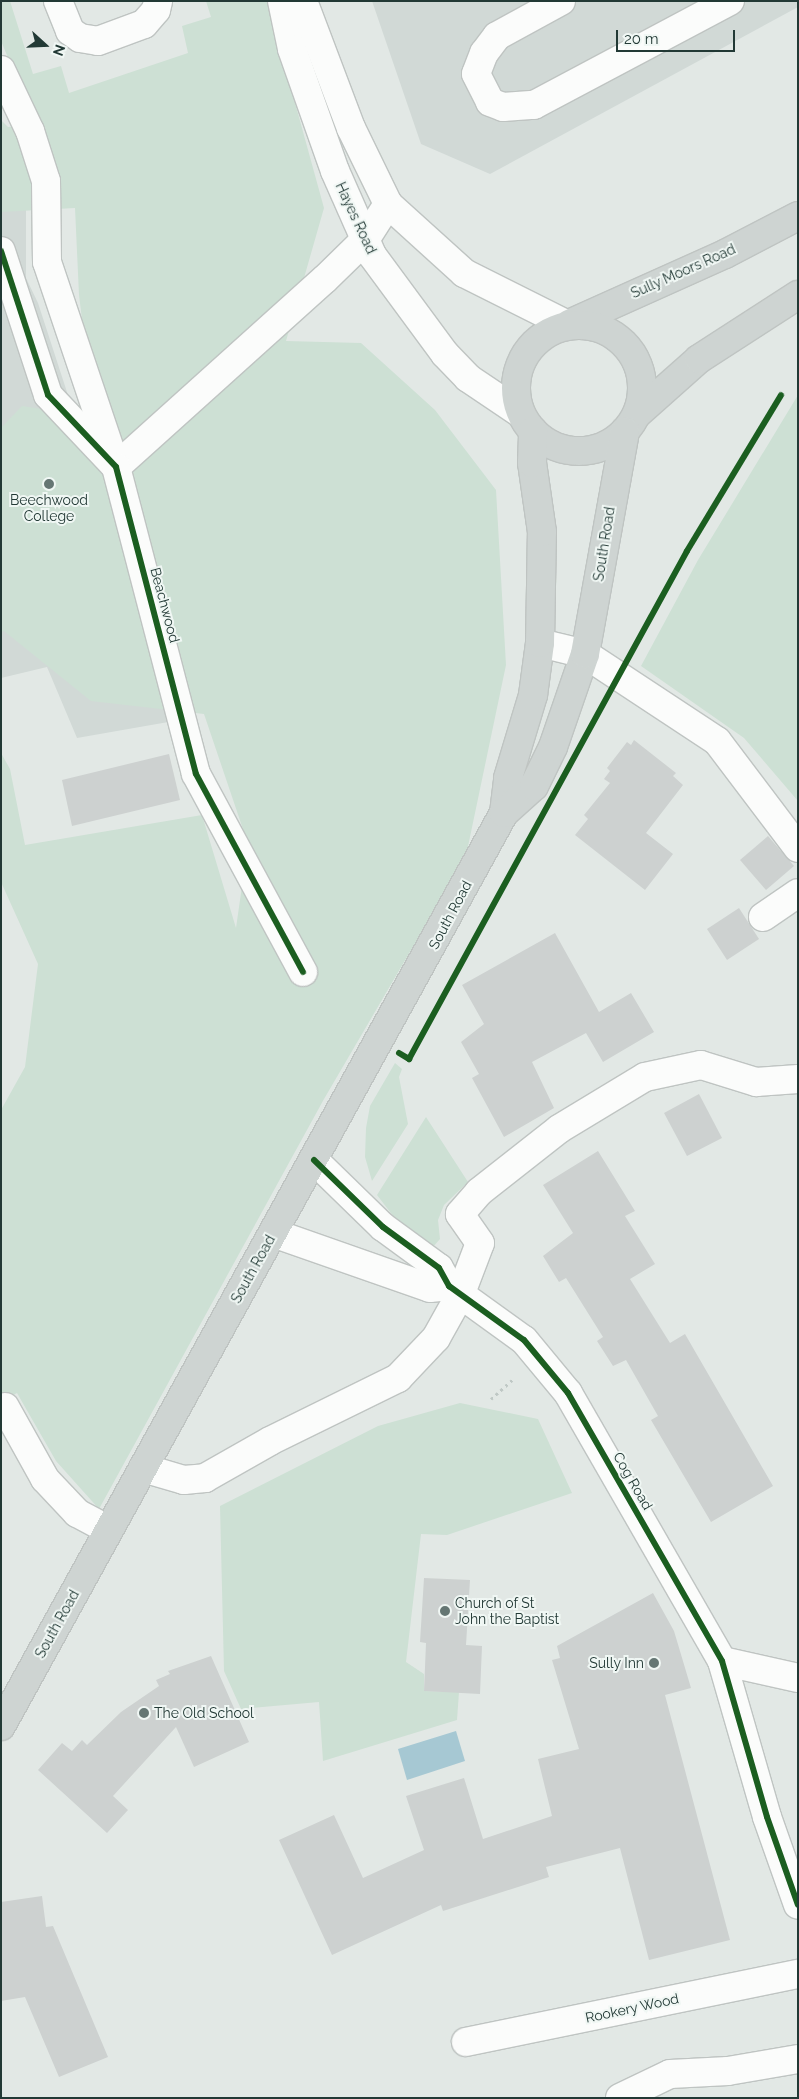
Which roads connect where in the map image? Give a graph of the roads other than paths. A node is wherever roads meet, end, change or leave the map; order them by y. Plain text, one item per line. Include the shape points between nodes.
1 (58, 1) edge
2 (158, 1) edge
3 (282, 1) edge
4 (303, 1) edge
5 (561, 1) edge
6 (730, 1) edge
7 (1, 70) edge
8 (388, 204) junction
9 (798, 216) edge
10 (365, 240) junction
11 (1, 251) edge
12 (798, 295) edge
13 (568, 325) junction
14 (526, 422) junction
15 (631, 423) junction
16 (116, 467) junction
17 (540, 643) junction
18 (584, 654) junction
19 (504, 813) junction
20 (798, 848) edge
21 (798, 893) edge
22 (763, 917) dead end
23 (303, 972) dead end
24 (798, 1079) edge
25 (314, 1160) junction
26 (273, 1233) junction
27 (455, 1289) junction
28 (5, 1407) dead end
29 (143, 1468) junction
30 (109, 1530) junction
31 (722, 1661) junction
32 (798, 1678) edge
33 (1, 1726) edge
34 (798, 1905) edge
35 (798, 1974) edge
36 (466, 2042) dead end
37 (798, 2059) edge
38 (620, 2098) edge

1 - 2 street via 70,31 80,38 98,41 144,24 156,10
3 - 10 street, Hayes Road via 292,49 335,172
4 - 8 street via 351,128
5 - 6 street via 497,36 484,53 476,74 490,102 503,107 534,105
7 - 16 street via 30,131 46,181 47,262
8 - 10 street
8 - 13 street via 464,273
9 - 13 main road, Sully Moors Road via 725,254
10 - 14 street, Hayes Road via 445,354 468,378
10 - 16 street
11 - 16 street, Beachwood via 48,395
12 - 15 main road via 699,359
13 - 14 main road via 541,337 530,346 519,366 516,391
13 - 15 main road via 590,324 611,332 631,350 640,370 643,392
14 - 15 main road via 551,445 578,451 608,446
14 - 17 main road, South Road via 542,532
15 - 18 main road, South Road
16 - 23 street, Beachwood via 196,774
17 - 18 street
17 - 19 main road, South Road via 533,695 508,778
18 - 19 main road, South Road via 569,708 534,786
18 - 20 street via 717,741
19 - 25 main road, South Road
21 - 22 street
24 - 27 street via 756,1082 701,1065 645,1077 559,1129 478,1192 460,1214 480,1243
25 - 26 main road, South Road
25 - 27 street, Cog Road via 383,1227 439,1268
26 - 27 street via 430,1288
26 - 29 main road, South Road
27 - 29 street via 436,1338 398,1378 270,1441 206,1478 184,1480
27 - 31 street, Cog Road via 524,1340 568,1393
28 - 30 street via 45,1479 77,1512
29 - 30 main road, South Road
30 - 33 main road, South Road
31 - 32 street
31 - 34 street, Cog Road via 767,1817
35 - 36 street, Rookery Wood
37 - 38 street via 728,2072 670,2074

